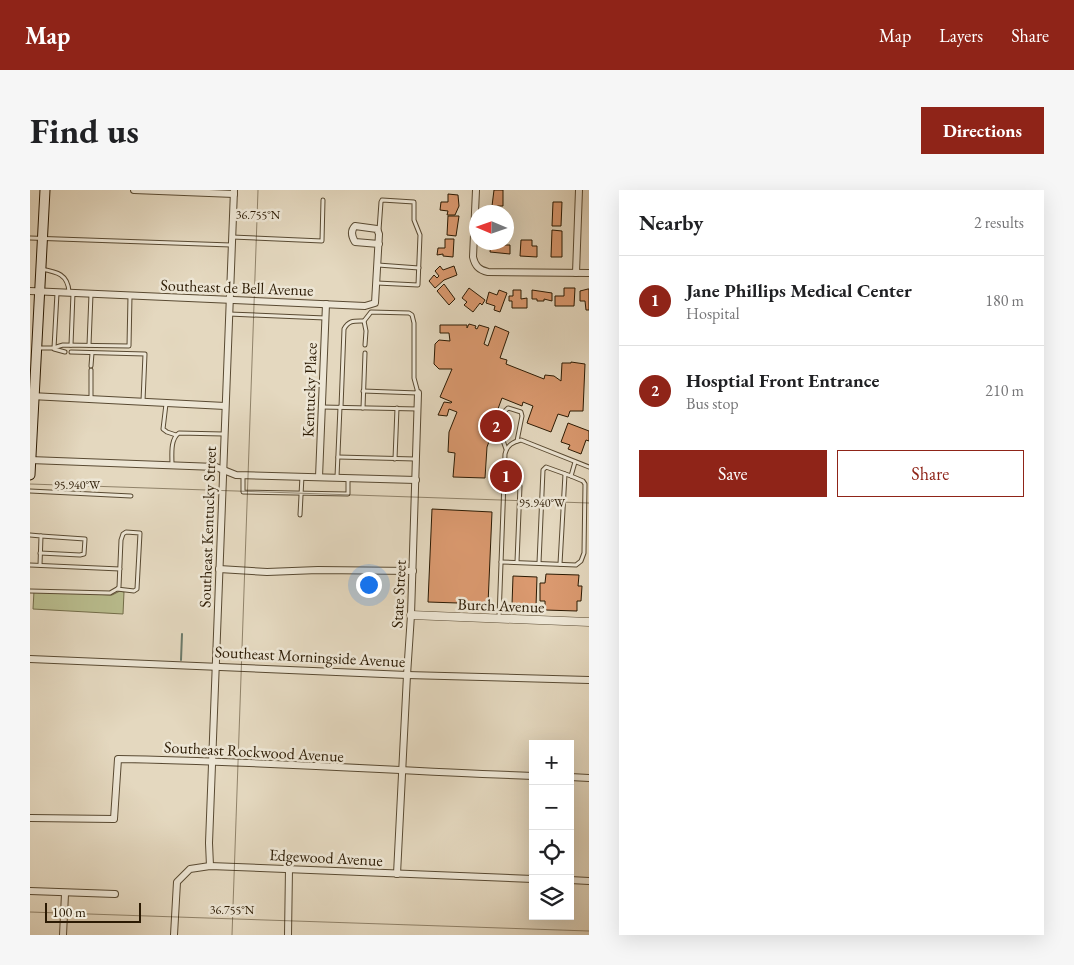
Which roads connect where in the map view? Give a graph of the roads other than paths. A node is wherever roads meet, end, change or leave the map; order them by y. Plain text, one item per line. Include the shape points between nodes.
1 (45, 190) edge
2 (134, 190) edge
3 (476, 190) edge
4 (579, 190) edge
5 (234, 192) edge
6 (323, 200) dead end
7 (379, 232) junction
8 (232, 237) junction
9 (30, 238) edge
10 (42, 238) junction
11 (379, 244) junction
12 (231, 245) junction
13 (377, 265) junction
14 (40, 268) junction
15 (419, 268) junction
16 (576, 273) junction
17 (589, 273) edge
18 (376, 283) junction
19 (35, 291) edge
20 (57, 292) junction
21 (71, 293) junction
22 (91, 294) junction
23 (130, 296) junction
24 (229, 301) junction
25 (326, 304) junction
26 (228, 314) junction
27 (325, 318) junction
28 (364, 321) junction
29 (34, 345) edge
30 (71, 345) junction
31 (89, 345) junction
32 (365, 345) dead end
33 (54, 348) junction
34 (65, 352) dead end
35 (71, 352) dead end
36 (92, 352) junction
37 (365, 354) dead end
38 (364, 391) junction
39 (418, 393) junction
40 (32, 396) edge
41 (90, 399) junction
42 (143, 402) junction
43 (166, 403) junction
44 (225, 406) junction
45 (322, 407) junction
46 (341, 407) junction
47 (363, 408) junction
48 (397, 408) junction
49 (418, 409) junction
50 (224, 434) junction
51 (176, 435) junction
52 (517, 441) junction
53 (506, 449) junction
54 (338, 458) junction
55 (395, 459) junction
56 (416, 459) junction
57 (30, 460) edge
58 (575, 462) junction
59 (172, 466) junction
60 (589, 467) edge
61 (30, 469) edge
62 (223, 470) junction
63 (564, 474) junction
64 (30, 475) edge
65 (243, 475) junction
66 (302, 476) junction
67 (319, 476) junction
68 (571, 476) junction
69 (337, 477) junction
70 (348, 478) junction
71 (416, 480) junction
72 (504, 485) junction
73 (30, 491) edge
74 (301, 493) junction
75 (131, 496) dead end
76 (300, 515) dead end
77 (30, 536) edge
78 (41, 536) junction
79 (40, 553) junction
80 (501, 562) junction
81 (517, 562) junction
82 (541, 563) junction
83 (560, 564) junction
84 (30, 565) edge
85 (40, 565) junction
86 (120, 569) junction
87 (219, 569) junction
88 (413, 571) junction
89 (117, 589) junction
90 (30, 591) edge
91 (411, 615) junction
92 (499, 619) junction
93 (589, 622) edge
94 (30, 660) edge
95 (215, 666) junction
96 (407, 674) junction
97 (589, 680) edge
98 (212, 761) junction
99 (403, 772) junction
100 (529, 776) edge
101 (574, 777) edge
102 (589, 778) edge
103 (30, 818) edge
104 (210, 866) junction
105 (289, 870) junction
106 (397, 874) junction
107 (529, 879) edge
108 (574, 880) edge
109 (589, 881) edge
110 (30, 891) edge
111 (65, 894) junction
112 (115, 894) dead end
113 (63, 935) edge
114 (174, 935) edge
115 (288, 935) edge

1 - 10 main road
2 - 5 street
3 - 16 street via 473,257 478,268 488,272
4 - 16 street
5 - 8 street, Southeast Kentucky Street
6 - 8 lane via 322,240
7 - 11 street, Southeast de Bell Avenue
7 - 11 street via 355,226 352,234 355,242
7 - 15 lane via 382,200 414,202 414,220 420,236
8 - 12 street, Southeast Kentucky Street
9 - 10 lane
10 - 12 lane
10 - 14 main road
11 - 13 street, Southeast de Bell Avenue
12 - 24 street, Southeast Kentucky Street
13 - 15 lane
13 - 18 street, Southeast de Bell Avenue
14 - 19 main road
14 - 21 lane via 55,271 66,278
15 - 18 lane via 418,285
16 - 17 street
18 - 25 street, Southeast de Bell Avenue via 375,303 371,305
19 - 20 street, Southeast de Bell Avenue
19 - 29 main road
20 - 21 street, Southeast de Bell Avenue
20 - 33 lane
21 - 22 street, Southeast de Bell Avenue
21 - 30 lane
22 - 23 street, Southeast de Bell Avenue
22 - 31 lane
23 - 24 street, Southeast de Bell Avenue
23 - 31 lane via 129,346
24 - 25 street, Southeast de Bell Avenue
24 - 26 street, Southeast Kentucky Street
25 - 27 street, Kentucky Place
26 - 27 lane
26 - 44 street, Southeast Kentucky Street
27 - 45 street, Kentucky Place
28 - 32 lane
28 - 39 lane, State Street via 371,312 412,315 414,378
28 - 46 lane via 350,321 344,329
29 - 33 lane
29 - 40 main road
30 - 31 lane
30 - 33 lane
33 - 34 lane
35 - 36 lane
36 - 41 lane
36 - 42 lane via 144,354
37 - 38 lane
38 - 39 lane
38 - 47 lane
39 - 49 street, State Street
40 - 41 street
40 - 57 main road
41 - 42 street
42 - 43 street
43 - 44 street
43 - 51 lane via 163,430
44 - 50 street, Southeast Kentucky Street
45 - 46 lane
45 - 67 street, Kentucky Place
46 - 47 lane
46 - 54 lane
47 - 48 lane
48 - 49 lane
48 - 55 lane
49 - 56 street, State Street
50 - 51 lane via 179,432
50 - 62 street, Southeast Kentucky Street
51 - 59 lane
52 - 53 lane
52 - 53 lane via 522,416 508,408 500,427
52 - 58 lane
53 - 72 lane
54 - 55 lane
54 - 69 lane
55 - 56 lane
56 - 71 street, State Street
57 - 59 street
57 - 61 main road
58 - 60 lane
58 - 68 lane
59 - 62 street
61 - 64 main road
62 - 65 street
62 - 87 street, Southeast Kentucky Street
63 - 68 lane
63 - 82 lane via 546,467 543,470
63 - 83 lane
65 - 66 street
65 - 74 lane via 242,492
66 - 67 street
66 - 74 lane
67 - 69 street
68 - 83 lane via 585,484 584,553 576,565
69 - 70 street
70 - 71 street
70 - 74 lane via 348,494
71 - 88 street, State Street
72 - 80 lane
72 - 81 lane via 520,486
73 - 75 lane
74 - 76 lane
77 - 78 lane
78 - 79 lane
78 - 79 lane via 85,539 84,554
79 - 85 lane
80 - 81 lane
80 - 92 lane
81 - 82 lane
82 - 83 lane
84 - 85 lane
85 - 86 lane
86 - 89 lane
86 - 89 lane via 123,534 140,533 137,589
87 - 88 street via 267,572
87 - 95 street, Southeast Kentucky Street
88 - 91 street, State Street
89 - 90 lane via 110,593
91 - 92 street, Burch Avenue
91 - 96 street, State Street
92 - 93 street, Burch Avenue
94 - 95 street, Southeast Morningside Avenue
95 - 96 street, Southeast Morningside Avenue
95 - 98 street, Southeast Kentucky Street
96 - 97 street, Southeast Morningside Avenue
96 - 99 street, State Street
98 - 99 street, Southeast Rockwood Avenue
98 - 103 street, Southeast Rockwood Avenue via 118,759 114,819
98 - 104 street, Southeast Kentucky Street
99 - 100 street, Southeast Rockwood Avenue
99 - 106 street, State Street
101 - 102 street
104 - 105 street, Edgewood Avenue
104 - 114 street, Edgewood Avenue via 190,869 177,882
105 - 106 street, Edgewood Avenue
105 - 115 street
106 - 107 street, Edgewood Avenue
108 - 109 street
110 - 111 street
111 - 112 street
111 - 113 street

